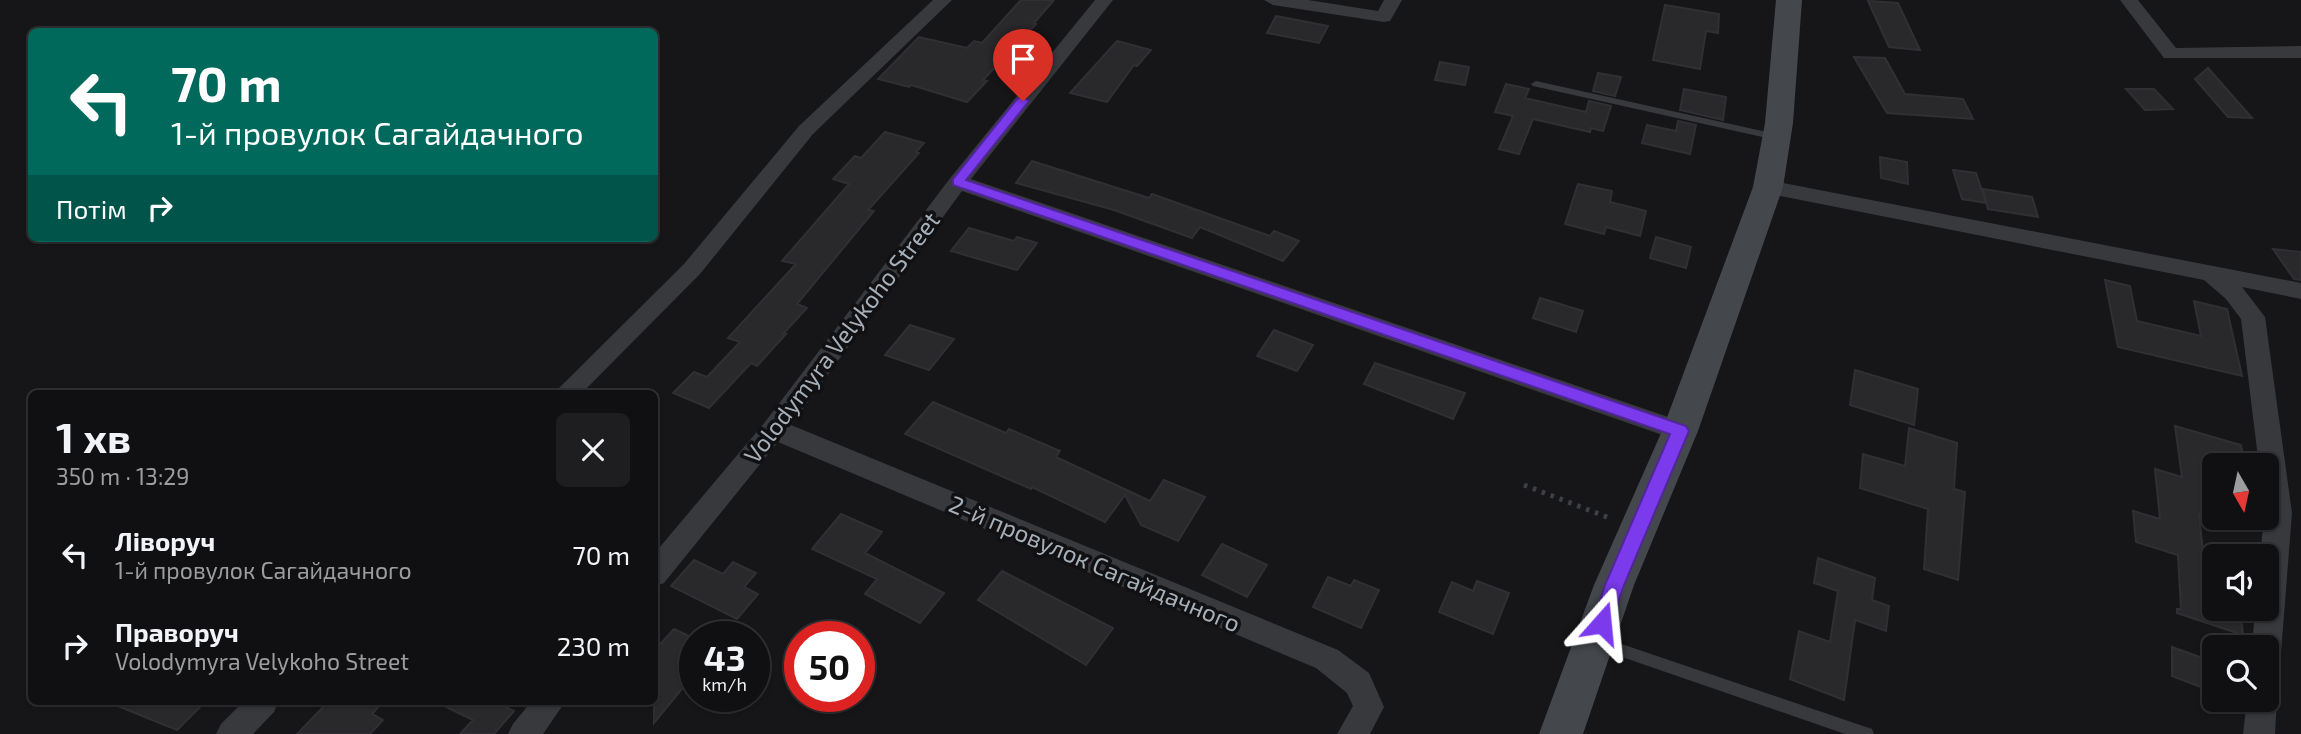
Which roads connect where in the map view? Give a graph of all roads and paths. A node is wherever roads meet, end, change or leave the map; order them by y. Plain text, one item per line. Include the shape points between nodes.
1 (943, 0) edge
2 (1104, 0) edge
3 (1273, 0) edge
4 (1393, 0) edge
5 (1789, 0) edge
6 (2129, 0) edge
7 (2301, 52) edge
8 (1536, 84) dead end
9 (1776, 137) junction
10 (958, 182) junction
11 (1768, 187) junction
12 (2211, 272) junction
13 (2301, 291) edge
14 (569, 390) edge
15 (774, 429) junction
16 (1680, 431) junction
17 (1524, 485) dead end
18 (1639, 530) junction
19 (658, 570) edge
20 (2268, 635) edge
21 (1596, 642) junction
22 (260, 705) edge
23 (548, 705) edge
24 (2261, 712) edge
25 (232, 734) edge
26 (524, 734) edge
27 (1353, 734) edge
28 (1561, 734) edge
29 (1866, 734) edge
30 (2259, 734) edge

1 - 14 street via 806,130 692,269
2 - 10 street, Volodymyra Velykoho Street
3 - 4 street via 1384,17
5 - 9 main road
6 - 7 street via 2171,54
8 - 9 lane
9 - 11 main road
10 - 15 street, Volodymyra Velykoho Street
10 - 16 street
11 - 12 street
11 - 16 main road
12 - 13 street
12 - 20 street via 2253,317 2278,513
15 - 19 street, Volodymyra Velykoho Street
15 - 27 street, 2-й провулок Сагайдачного via 1326,659 1358,683 1369,707
16 - 18 main road
17 - 18 path
18 - 21 main road via 1614,585
21 - 28 main road
21 - 29 lane
22 - 25 street
23 - 26 street
24 - 30 street

